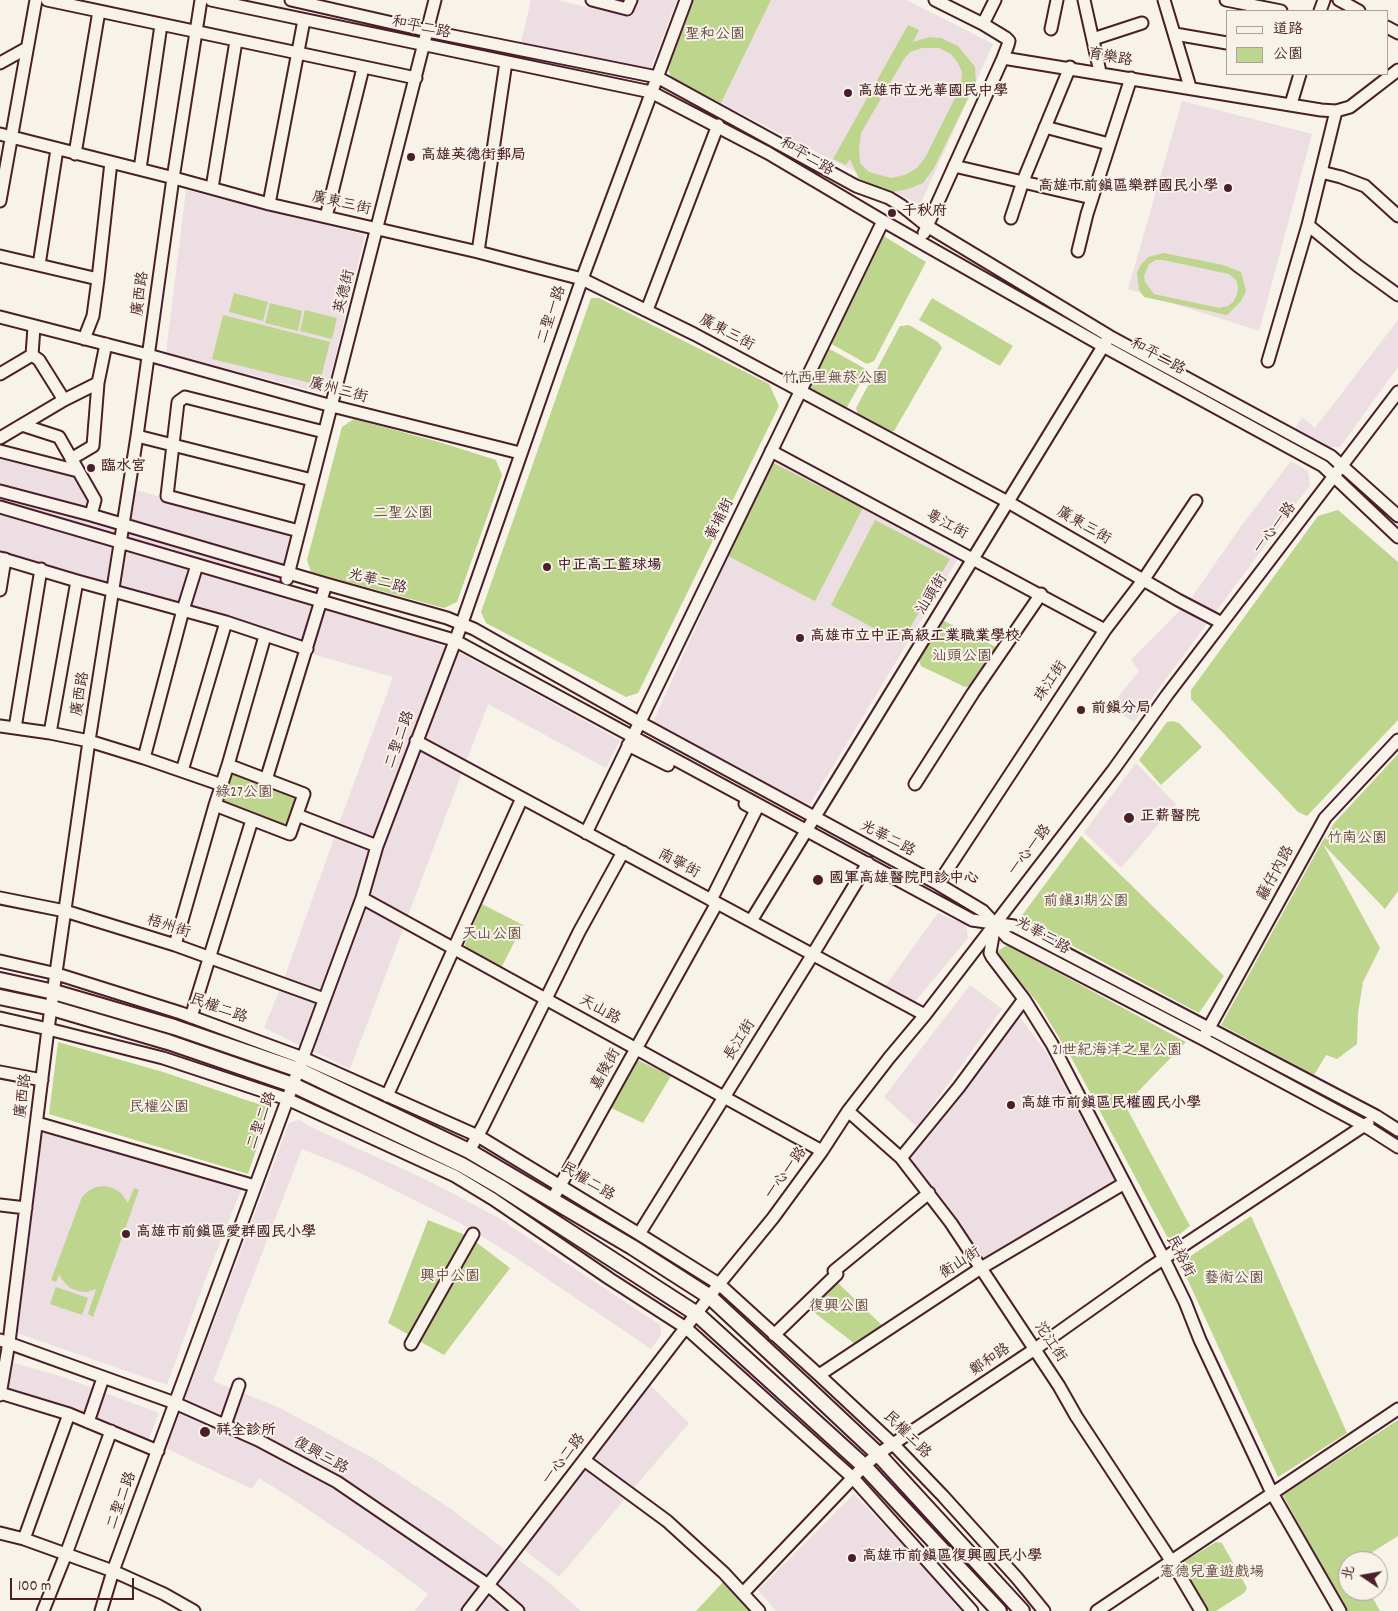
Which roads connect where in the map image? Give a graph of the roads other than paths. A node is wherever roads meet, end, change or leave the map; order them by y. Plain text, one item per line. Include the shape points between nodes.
1 (36, 0) edge
2 (47, 0) edge
3 (201, 0) edge
4 (211, 0) edge
5 (291, 0) edge
6 (436, 0) edge
7 (592, 0) edge
8 (686, 0) edge
9 (935, 0) edge
10 (995, 0) edge
11 (1057, 0) edge
12 (1084, 0) edge
13 (1164, 0) edge
14 (1226, 0) edge
15 (1338, 0) edge
16 (629, 5) edge
17 (1276, 10) edge
18 (1357, 10) edge
19 (100, 11) junction
20 (304, 20) junction
21 (1142, 23) dead end
22 (983, 24) junction
23 (161, 26) junction
24 (1051, 29) dead end
25 (428, 31) junction
26 (196, 33) junction
27 (1175, 34) junction
28 (1093, 38) junction
29 (236, 41) junction
30 (1226, 43) edge
31 (424, 45) junction
32 (27, 48) junction
33 (297, 53) junction
34 (1003, 58) junction
35 (506, 62) junction
36 (0, 63) edge
37 (362, 68) junction
38 (1070, 68) junction
39 (1398, 70) edge
40 (1100, 72) junction
41 (1300, 75) edge
42 (657, 77) junction
43 (416, 78) junction
44 (1131, 78) junction
45 (1392, 81) edge
46 (1190, 87) junction
47 (651, 92) junction
48 (1291, 104) junction
49 (1336, 110) junction
50 (718, 125) junction
51 (1045, 127) junction
52 (6, 136) edge
53 (775, 140) junction
54 (1109, 144) junction
55 (57, 149) junction
56 (768, 153) junction
57 (75, 154) junction
58 (111, 162) junction
59 (954, 166) junction
60 (140, 170) junction
61 (1321, 172) junction
62 (174, 178) junction
63 (1023, 181) junction
64 (212, 188) junction
65 (1092, 198) junction
66 (0, 201) edge
67 (270, 204) junction
68 (1398, 216) edge
69 (326, 217) junction
70 (1011, 218) dead end
71 (884, 221) junction
72 (1308, 225) junction
73 (927, 226) junction
74 (377, 229) junction
75 (920, 241) junction
76 (1078, 250) dead end
77 (478, 252) junction
78 (0, 256) edge
79 (39, 265) junction
80 (98, 279) junction
81 (582, 279) junction
82 (1398, 295) edge
83 (647, 310) junction
84 (0, 317) edge
85 (34, 327) junction
86 (84, 338) junction
87 (1106, 341) junction
88 (106, 344) junction
89 (32, 355) junction
90 (148, 355) junction
91 (1268, 361) dead end
92 (0, 374) edge
93 (98, 383) junction
94 (800, 390) junction
95 (1398, 392) edge
96 (64, 400) junction
97 (332, 406) junction
98 (22, 426) junction
99 (324, 432) junction
100 (137, 436) junction
101 (0, 438) edge
102 (173, 444) junction
103 (0, 451) edge
104 (771, 451) junction
105 (520, 453) junction
106 (71, 458) junction
107 (1342, 465) junction
108 (78, 471) junction
109 (1333, 476) junction
110 (312, 480) junction
111 (0, 492) edge
112 (1196, 501) dead end
113 (1008, 502) junction
114 (0, 507) edge
115 (91, 515) junction
116 (1398, 516) edge
117 (123, 524) junction
118 (299, 531) junction
119 (1398, 537) edge
120 (120, 542) junction
121 (3, 558) edge
122 (973, 558) junction
123 (197, 565) junction
124 (41, 569) junction
125 (288, 573) junction
126 (1144, 579) junction
127 (77, 581) junction
128 (326, 584) junction
129 (0, 590) edge
130 (284, 590) junction
131 (113, 591) junction
132 (1040, 594) junction
133 (321, 602) junction
134 (183, 610) junction
135 (226, 622) junction
136 (462, 623) junction
137 (1222, 623) junction
138 (1105, 630) junction
139 (266, 636) junction
140 (454, 640) junction
141 (307, 649) junction
142 (639, 722) junction
143 (0, 726) edge
144 (15, 728) junction
145 (50, 733) junction
146 (1398, 740) edge
147 (89, 741) junction
148 (416, 741) junction
149 (630, 741) junction
150 (144, 758) junction
151 (228, 766) junction
152 (720, 766) junction
153 (182, 771) junction
154 (266, 780) junction
155 (713, 781) junction
156 (916, 784) dead end
157 (222, 785) junction
158 (522, 798) junction
159 (215, 805) junction
160 (756, 810) junction
161 (297, 814) junction
162 (814, 817) junction
163 (252, 820) junction
164 (586, 832) junction
165 (805, 833) junction
166 (377, 846) junction
167 (623, 852) junction
168 (868, 864) junction
169 (938, 884) junction
170 (0, 898) edge
171 (362, 898) junction
172 (714, 901) junction
173 (65, 911) junction
174 (751, 921) junction
175 (995, 923) junction
176 (175, 946) junction
177 (454, 948) junction
178 (813, 954) junction
179 (209, 958) junction
180 (0, 962) edge
181 (57, 974) junction
182 (0, 980) edge
183 (54, 992) junction
184 (0, 997) edge
185 (324, 999) junction
186 (546, 999) junction
187 (1024, 999) junction
188 (52, 1008) junction
189 (925, 1015) junction
190 (191, 1017) junction
191 (0, 1018) edge
192 (48, 1029) junction
193 (1206, 1034) junction
194 (636, 1049) junction
195 (301, 1064) junction
196 (0, 1072) edge
197 (42, 1080) junction
198 (293, 1085) junction
199 (388, 1096) junction
200 (724, 1097) junction
201 (287, 1099) junction
202 (848, 1111) junction
203 (1376, 1116) junction
204 (37, 1123) junction
205 (1365, 1126) junction
206 (1398, 1130) edge
207 (478, 1136) junction
208 (1398, 1148) edge
209 (469, 1151) junction
210 (822, 1151) junction
211 (901, 1158) junction
212 (1123, 1184) junction
213 (255, 1186) junction
214 (560, 1186) junction
215 (929, 1193) junction
216 (552, 1200) junction
217 (0, 1205) edge
218 (26, 1208) junction
219 (473, 1234) dead end
220 (639, 1234) junction
221 (1164, 1260) junction
222 (981, 1268) junction
223 (719, 1284) junction
224 (710, 1297) junction
225 (697, 1314) junction
226 (686, 1328) junction
227 (774, 1335) junction
228 (5, 1341) edge
229 (412, 1344) dead end
230 (1035, 1349) junction
231 (819, 1375) junction
232 (103, 1378) junction
233 (239, 1385) dead end
234 (0, 1394) edge
235 (175, 1402) junction
236 (1398, 1409) edge
237 (69, 1414) junction
238 (88, 1422) junction
239 (225, 1425) junction
240 (111, 1431) junction
241 (894, 1445) junction
242 (158, 1451) junction
243 (878, 1454) junction
244 (584, 1460) junction
245 (864, 1466) junction
246 (853, 1478) junction
247 (1272, 1493) junction
248 (0, 1533) edge
249 (24, 1538) junction
250 (66, 1554) junction
251 (1172, 1562) junction
252 (113, 1571) junction
253 (488, 1585) junction
254 (744, 1594) junction
255 (43, 1611) edge
256 (101, 1611) edge
257 (194, 1611) edge
258 (468, 1611) edge
259 (518, 1611) edge
260 (759, 1611) edge
261 (972, 1611) edge
262 (998, 1611) edge
263 (1022, 1611) edge
264 (1044, 1611) edge
265 (1097, 1611) edge
266 (1201, 1611) edge
267 (1340, 1611) edge

1 - 32 street
2 - 19 street
3 - 26 street, 廣西路
4 - 20 street, 和平二路
5 - 25 street, 和平二路
6 - 25 street, 英德街
7 - 16 street
8 - 42 street, 二聖一路
9 - 22 street
10 - 22 street
11 - 24 street
12 - 28 street
13 - 27 street
14 - 17 street
15 - 18 street
19 - 23 street
19 - 57 street
20 - 31 street, 和平二路
20 - 33 street
21 - 28 street
22 - 34 street via 1009,41
23 - 26 street
23 - 60 street
25 - 31 street, 英德街
25 - 42 street, 和平二路
26 - 29 street
26 - 62 street, 廣西路
27 - 30 street
27 - 46 street
28 - 40 street
29 - 33 street
29 - 64 street
31 - 35 street, 和平二路
31 - 43 street, 英德街
32 - 36 street
32 - 52 street
33 - 37 street
33 - 67 street
34 - 38 street, 育樂路
34 - 59 street
35 - 47 street, 和平二路
35 - 77 street
37 - 43 street
37 - 69 street
38 - 40 street, 育樂路
38 - 51 street
39 - 45 street, 育樂路
40 - 44 street, 育樂路
41 - 48 street
42 - 47 street, 二聖一路
42 - 53 street, 和平二路
43 - 74 street, 英德街
44 - 46 street, 育樂路
44 - 54 street
45 - 49 street, 育樂路 via 1350,108
46 - 48 street, 育樂路
47 - 50 street, 和平二路
47 - 81 street, 二聖一路
48 - 49 street, 育樂路
49 - 61 street
50 - 56 street, 和平二路
50 - 83 street
51 - 54 street
51 - 63 street
52 - 55 street, 廣東三街
52 - 66 street
53 - 56 street
53 - 73 street, 和平二路 via 856,186 889,198
54 - 65 street
55 - 57 street, 廣東三街
55 - 79 street
56 - 71 street, 和平二路
57 - 58 street, 廣東三街
58 - 60 street, 廣東三街
58 - 80 street
59 - 63 street
59 - 73 street
60 - 62 street, 廣東三街
61 - 68 street via 1365,186
61 - 72 street
62 - 64 street, 廣東三街
62 - 90 street, 廣西路
63 - 65 street
63 - 70 street
64 - 67 street, 廣東三街
65 - 76 street
67 - 69 street, 廣東三街
69 - 74 street, 廣東三街
71 - 75 street, 和平二路
71 - 94 street, 黃埔街
72 - 82 street
72 - 91 street
73 - 75 street
73 - 87 street, 和平二路
74 - 77 street, 廣東三街
74 - 97 street, 英德街
75 - 87 street, 和平二路
77 - 81 street, 廣東三街
78 - 79 street
79 - 80 street
80 - 86 street via 93,316
81 - 83 street, 廣東三街
81 - 105 street, 二聖一路
83 - 94 street, 廣東三街
84 - 85 street, 廣州三街
85 - 86 street, 廣州三街
85 - 89 street
86 - 88 street, 廣州三街
87 - 107 street, 和平二路 via 1331,456
87 - 109 street, 和平二路 via 1323,466
87 - 113 street, 汕頭街
88 - 90 street, 廣州三街
88 - 93 street
89 - 92 street
89 - 96 street via 39,360
90 - 97 street, 廣州三街
90 - 100 street, 廣西路
93 - 96 street
93 - 106 street via 92,446
94 - 104 street, 黃埔街
94 - 113 street, 廣東三街
95 - 107 street, 一心一路
96 - 98 street
97 - 99 street, 英德街
97 - 105 street, 廣州三街
98 - 101 street
98 - 106 street via 59,437
99 - 102 street via 185,397 178,402
99 - 110 street, 英德街
100 - 102 street
100 - 117 street, 廣西路
102 - 110 street
102 - 118 street via 167,496
103 - 108 street
104 - 122 street, 粵江街
104 - 142 street, 黃埔街
105 - 136 street, 二聖一路
106 - 108 street
107 - 109 street, 一心一路
107 - 116 street, 和平二路
108 - 115 street via 95,500
109 - 119 street, 和平二路
109 - 137 street, 一心一路
110 - 118 street, 英德街
111 - 115 street, 光華二路
112 - 126 street, 珠江街
113 - 122 street, 汕頭街
113 - 126 street, 廣東三街
114 - 120 street, 光華二路
115 - 117 street, 光華二路
117 - 120 street, 廣西路
117 - 125 street, 光華二路
118 - 125 street, 英德街
120 - 123 street, 光華二路
120 - 131 street, 廣西路
121 - 124 street
121 - 129 street
122 - 132 street, 粵江街
122 - 162 street, 汕頭街
123 - 130 street, 光華二路
123 - 134 street
124 - 127 street
124 - 144 street
125 - 128 street, 光華二路
125 - 130 street, 英德街
126 - 137 street, 廣東三街
126 - 138 street, 珠江街
127 - 131 street
127 - 145 street
128 - 133 street
128 - 136 street, 光華二路
130 - 133 street, 光華二路
131 - 134 street
131 - 147 street, 廣西路
132 - 138 street, 粵江街
132 - 156 street
133 - 140 street, 光華二路
133 - 141 street
134 - 135 street
134 - 150 street
135 - 139 street
135 - 153 street
136 - 140 street, 二聖一路
136 - 142 street, 光華二路
137 - 175 street, 一心一路
138 - 169 street, 珠江街
139 - 141 street
139 - 151 street
140 - 148 street, 二聖二路
140 - 149 street, 光華二路
141 - 154 street
142 - 149 street, 黃埔街
142 - 152 street, 光華二路
143 - 144 street
144 - 145 street
145 - 147 street
146 - 193 street, 籬仔內路 via 1325,818
147 - 150 street
147 - 173 street, 廣西路
148 - 158 street, 南寧街
148 - 166 street, 二聖二路
149 - 155 street, 光華二路
149 - 160 street
149 - 164 street, 黃埔街
150 - 153 street
151 - 154 street
151 - 157 street
152 - 155 street
152 - 162 street, 光華二路
153 - 157 street
154 - 161 street via 304,794
155 - 165 street, 光華二路
157 - 159 street
158 - 164 street, 南寧街
158 - 177 street
159 - 163 street
159 - 176 street
160 - 165 street
160 - 172 street, 嘉陵街
161 - 163 street via 290,834
161 - 166 street
162 - 165 street, 汕頭街
162 - 169 street, 光華二路
163 - 179 street
164 - 167 street, 南寧街
165 - 168 street, 光華二路
165 - 174 street, 汕頭街
166 - 171 street, 二聖二路
167 - 172 street, 南寧街
167 - 186 street
168 - 175 street, 光華二路 via 972,920
168 - 178 street, 長江街
169 - 175 street, 光華二路 via 983,911
170 - 173 street, 梧州街
171 - 177 street, 天山路
171 - 185 street, 二聖二路
172 - 174 street, 南寧街
172 - 194 street, 嘉陵街
173 - 176 street, 梧州街
173 - 181 street, 廣西路
174 - 178 street, 南寧街
175 - 187 street, 民裕街 via 990,953
175 - 189 street, 一心一路
175 - 193 street, 光華三路 via 1014,926
176 - 179 street, 梧州街
177 - 186 street, 天山路
177 - 199 street
178 - 189 street, 南寧街
178 - 200 street, 長江街
179 - 185 street, 梧州街
179 - 190 street
180 - 181 street, 民權二路
181 - 183 street, 廣西路
181 - 190 street, 民權二路
182 - 183 main road, 民權二路
183 - 188 street, 廣西路
183 - 195 main road, 民權二路
184 - 188 main road
185 - 195 street, 二聖二路
186 - 194 street, 天山路
186 - 207 street
187 - 211 street
187 - 212 street, 民裕街 via 1052,1044
188 - 192 street, 廣西路
188 - 198 main road via 168,1042
189 - 202 street, 一心一路
190 - 195 street, 民權二路
191 - 192 street
192 - 197 street, 廣西路
192 - 201 street via 163,1058
193 - 203 street, 光華三路
193 - 205 street, 光華三路
194 - 200 street, 天山路
194 - 214 street, 嘉陵街
195 - 198 street, 二聖二路
195 - 199 street, 民權二路
195 - 209 main road, 民權二路
196 - 197 street
197 - 204 street, 廣西路
198 - 201 street, 二聖二路
198 - 225 main road via 462,1165
199 - 207 street, 民權二路
200 - 210 street, 天山路
200 - 220 street, 長江街
201 - 213 street, 二聖二路
201 - 226 street via 455,1176 493,1198
202 - 210 street, 一心一路
202 - 211 street, 沱江街
203 - 205 street, 鄭和路
203 - 206 street, 光華三路
204 - 213 street
204 - 218 street, 廣西路
205 - 208 street, 光華三路
205 - 221 street, 鄭和路
207 - 209 street
207 - 214 street, 民權二路
209 - 216 main road, 民權二路
210 - 223 street, 一心一路
211 - 215 street, 沱江街
212 - 221 street, 民裕街
212 - 222 street, 衡山街
213 - 235 street, 二聖二路
214 - 216 street, 嘉陵街
214 - 220 street, 民權二路
215 - 222 street, 沱江街
215 - 227 street via 835,1272
216 - 224 main road, 民權二路
217 - 218 street
218 - 228 street, 廣西路
219 - 229 street
220 - 223 street, 民權二路
221 - 230 street, 鄭和路
221 - 247 street, 民裕街
222 - 230 street, 沱江街
222 - 231 street, 衡山街
223 - 224 street, 一心一路
223 - 227 street, 民權二路
224 - 225 street, 一心一路
224 - 243 main road, 民權二路
225 - 226 street, 一心一路
225 - 245 main road
226 - 244 street, 一心二路
226 - 246 street
227 - 231 street, 民權二路
228 - 232 street, 復興三路
228 - 234 street, 廣西路
230 - 241 street, 鄭和路
230 - 251 street, 沱江街
231 - 241 street, 民權二路
232 - 235 street, 復興三路
232 - 238 street
233 - 239 street
234 - 237 street
235 - 239 street, 復興三路
235 - 242 street, 二聖二路
236 - 247 street
237 - 238 street
237 - 249 street
238 - 240 street
239 - 253 street, 復興三路 via 337,1482
240 - 242 street
240 - 250 street
241 - 243 street, 鄭和路
241 - 264 street, 民權二路
242 - 252 street, 二聖二路
243 - 245 street, 鄭和路
243 - 263 main road, 民權二路
244 - 253 street, 一心二路
244 - 254 street via 667,1521
245 - 246 street, 鄭和路
245 - 262 main road
246 - 254 street, 鄭和路
246 - 261 street
247 - 251 street
247 - 267 street, 民裕街
248 - 249 street
249 - 250 street
250 - 252 street
250 - 255 street
251 - 265 street
251 - 266 street, 沱江街
252 - 256 street, 二聖二路
252 - 257 street
253 - 258 street, 一心二路
253 - 259 street, 復興三路
254 - 260 street

